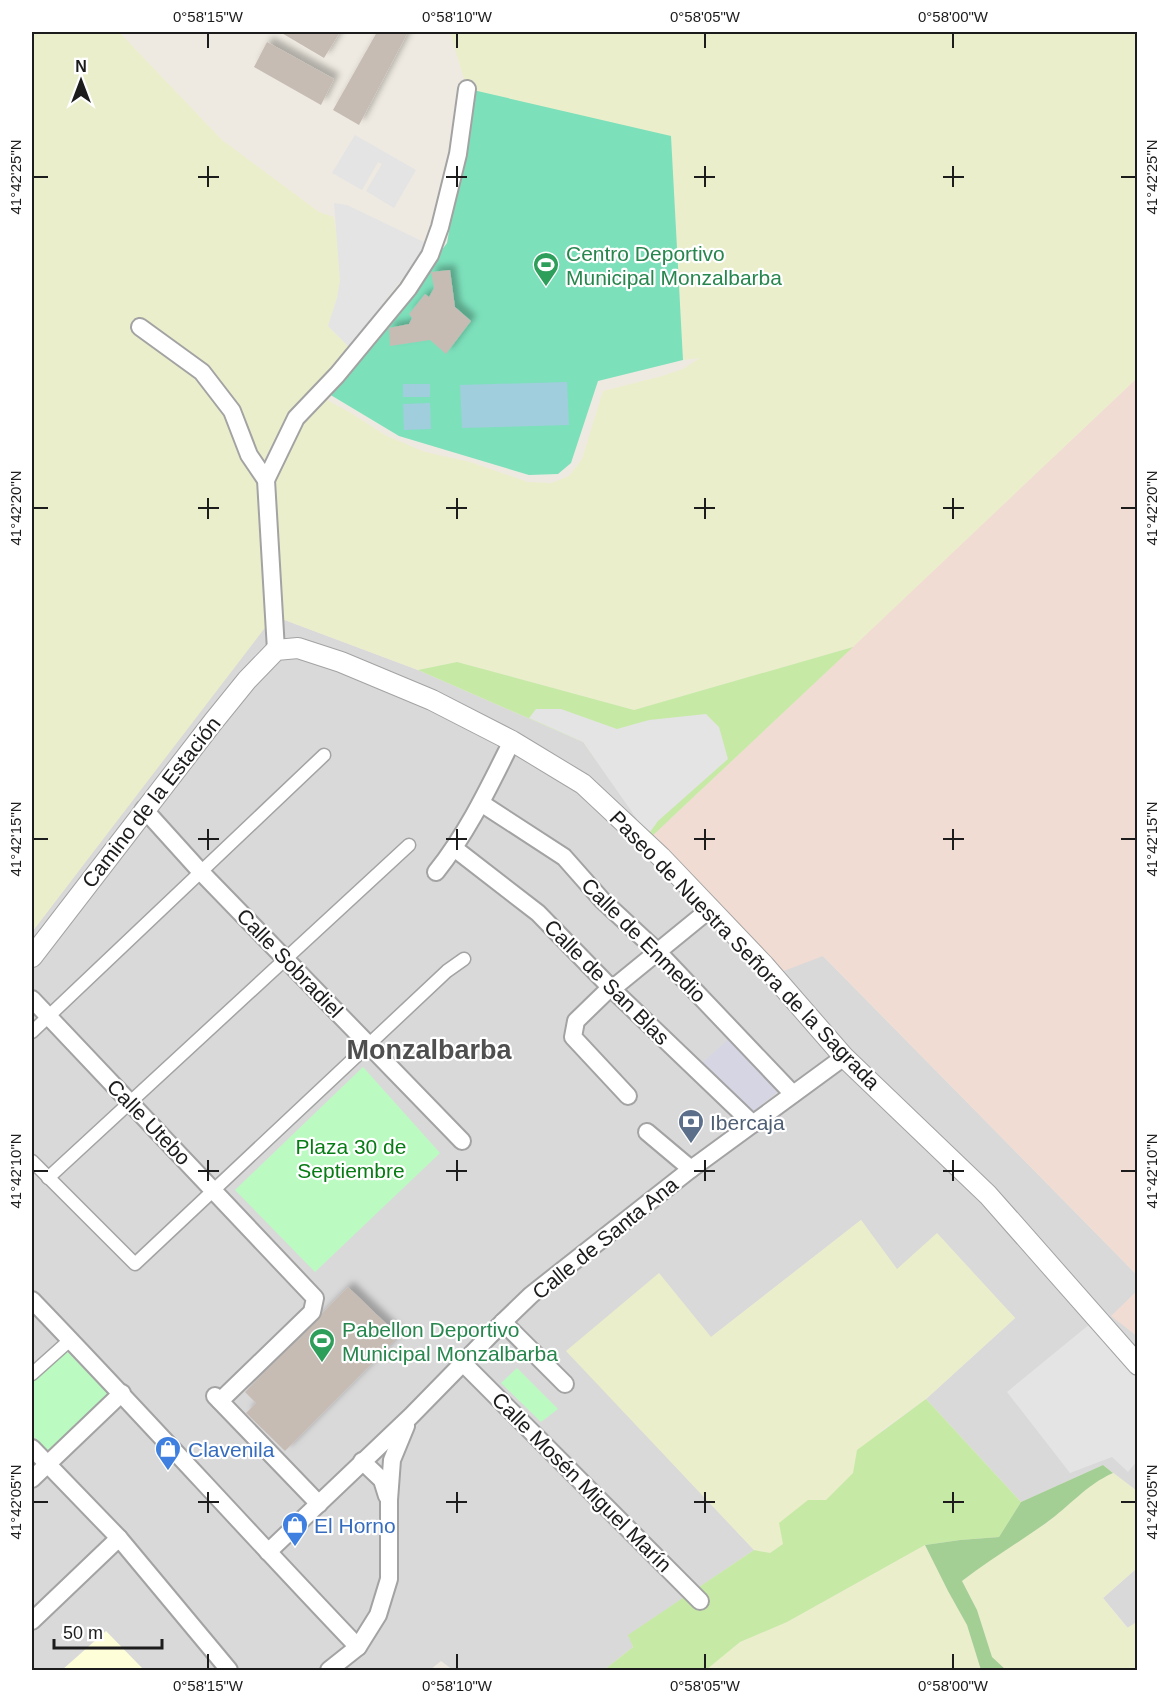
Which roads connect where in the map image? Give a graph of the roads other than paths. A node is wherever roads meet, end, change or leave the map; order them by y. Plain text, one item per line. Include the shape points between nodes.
1 (467, 89) dead end
2 (140, 327) dead end
3 (266, 480) junction
4 (276, 650) junction
5 (512, 741) junction
6 (324, 755) dead end
7 (481, 803) junction
8 (144, 809) junction
9 (409, 845) dead end
10 (454, 848) junction
11 (200, 871) junction
12 (436, 872) dead end
13 (710, 909) junction
14 (657, 951) junction
15 (32, 957) edge
16 (286, 959) junction
17 (464, 959) dead end
18 (611, 988) junction
19 (32, 999) edge
20 (48, 1016) junction
21 (32, 1032) edge
22 (369, 1044) junction
23 (844, 1057) junction
24 (793, 1094) junction
25 (628, 1096) dead end
26 (131, 1103) junction
27 (753, 1124) junction
28 (647, 1132) dead end
29 (462, 1140) dead end
30 (32, 1161) edge
31 (691, 1169) junction
32 (48, 1178) junction
33 (213, 1190) junction
34 (32, 1300) edge
35 (503, 1322) junction
36 (70, 1340) junction
37 (1135, 1358) edge
38 (464, 1364) junction
39 (32, 1374) edge
40 (565, 1384) dead end
41 (123, 1394) junction
42 (411, 1416) junction
43 (32, 1448) edge
44 (362, 1461) junction
45 (47, 1464) junction
46 (32, 1479) edge
47 (388, 1500) junction
48 (319, 1504) junction
49 (119, 1538) junction
50 (268, 1552) junction
51 (700, 1601) dead end
52 (32, 1621) edge
53 (358, 1647) junction
54 (229, 1671) edge
55 (329, 1671) edge

1 - 3 street via 458,154 430,255 408,289 296,418
2 - 3 street via 202,372 232,411 249,454
3 - 4 street
4 - 5 street, Paseo de Nuestra Señora de la Sagrada via 298,648 341,662 432,700
4 - 8 street, Camino de la Estación
5 - 7 street
5 - 13 street, Paseo de Nuestra Señora de la Sagrada via 583,784
6 - 11 street
7 - 10 street
7 - 14 street, Calle de Enmedio via 564,857 602,900
8 - 11 street, Calle Sobradiel
8 - 15 street, Camino de la Estación
9 - 16 street
10 - 12 street
10 - 18 street, Calle de San Blas via 538,913
11 - 16 street, Calle Sobradiel
11 - 20 street
13 - 14 street
13 - 23 street, Paseo de Nuestra Señora de la Sagrada
14 - 18 street
14 - 24 street, Calle de Enmedio
16 - 22 street, Calle Sobradiel
16 - 26 street
17 - 22 street
18 - 25 street via 576,1021 573,1037
18 - 27 street, Calle de San Blas
19 - 20 street, Calle Utebo
20 - 21 street
20 - 26 street, Calle Utebo
22 - 29 street, Calle Sobradiel
22 - 33 street
23 - 24 street, Calle de Santa Ana
23 - 37 street, Paseo de Nuestra Señora de la Sagrada via 988,1195
24 - 27 street, Calle de Santa Ana
26 - 32 street
26 - 33 street, Calle Utebo
27 - 31 street, Calle de Santa Ana
28 - 31 street
30 - 32 street
31 - 35 street, Calle de Santa Ana via 531,1295
32 - 33 street via 135,1264
33 - 48 street, Calle Utebo via 315,1298 312,1312 217,1398
34 - 36 street
35 - 38 street, Calle de Santa Ana
35 - 40 street
36 - 39 street
36 - 41 street
38 - 42 street, Calle de Santa Ana
38 - 51 street, Calle Mosén Miguel Marín
41 - 45 street
41 - 50 street
42 - 44 street, Calle de Santa Ana
42 - 47 street via 392,1461
43 - 45 street
44 - 47 street via 382,1480
44 - 48 street, Calle de Santa Ana
45 - 46 street
45 - 49 street
47 - 53 street via 389,1579 378,1615
48 - 50 street, Calle de Santa Ana
49 - 52 street
49 - 54 street
50 - 53 street
53 - 55 street

